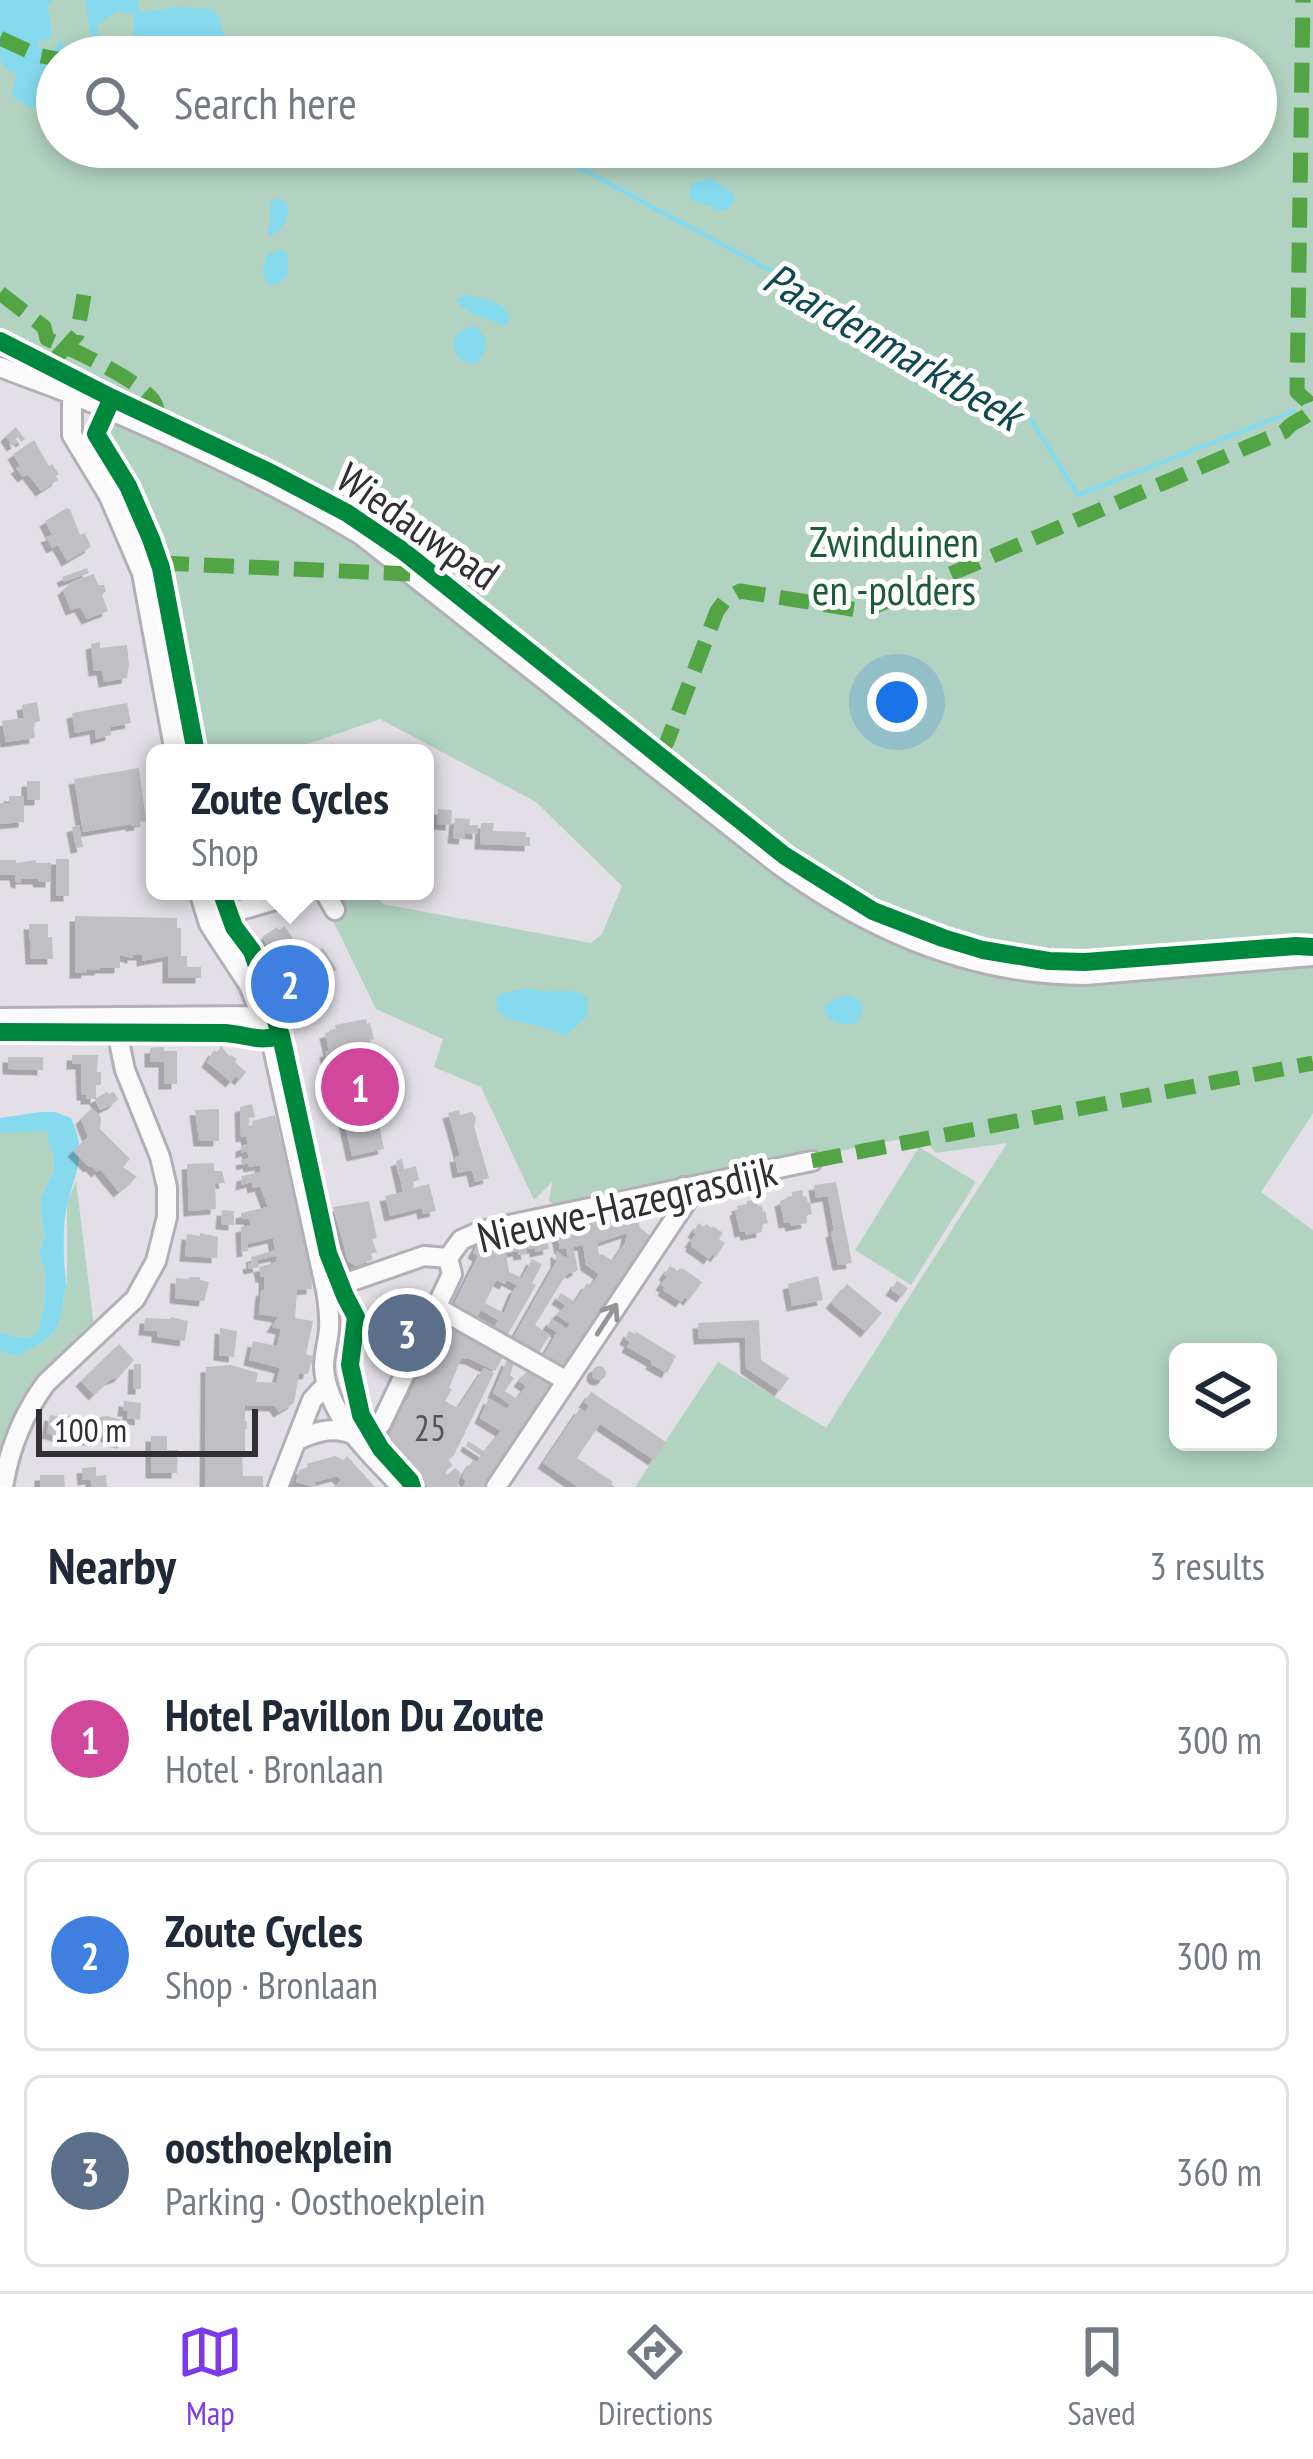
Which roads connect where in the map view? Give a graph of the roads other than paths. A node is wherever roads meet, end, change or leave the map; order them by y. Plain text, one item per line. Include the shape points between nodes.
1 (0, 367) edge
2 (72, 394) junction
3 (173, 744) edge
4 (202, 900) edge
5 (275, 900) edge
6 (329, 900) edge
7 (335, 910) dead end
8 (209, 924) junction
9 (1313, 956) edge
10 (262, 1016) junction
11 (114, 1017) junction
12 (0, 1018) edge
13 (812, 1161) dead end
14 (684, 1187) junction
15 (448, 1258) junction
16 (326, 1290) junction
17 (437, 1308) junction
18 (567, 1381) junction
19 (326, 1385) junction
20 (357, 1436) junction
21 (298, 1440) junction
22 (2, 1487) edge
23 (278, 1487) edge
24 (402, 1487) edge
25 (496, 1487) edge

1 - 2 street
2 - 3 street via 72,435 142,573
2 - 9 street via 361,535 775,862 908,940 1048,975
4 - 8 street
5 - 8 street
6 - 7 street
8 - 10 street
10 - 11 street
10 - 16 street
11 - 12 street
11 - 22 street via 167,1187 162,1239 135,1299 34,1398
13 - 14 street, Nieuwe-Hazegrasdijk
14 - 15 street, Nieuwe-Hazegrasdijk via 481,1232 461,1240
18 -> 14 street via 686,1202
15 - 16 street via 424,1256
15 - 17 street via 452,1274
16 - 19 street
17 - 18 street
17 - 20 street via 381,1424
18 - 25 street
19 - 20 street
19 - 21 street
20 - 21 street via 327,1430
20 - 24 street
21 - 23 street

